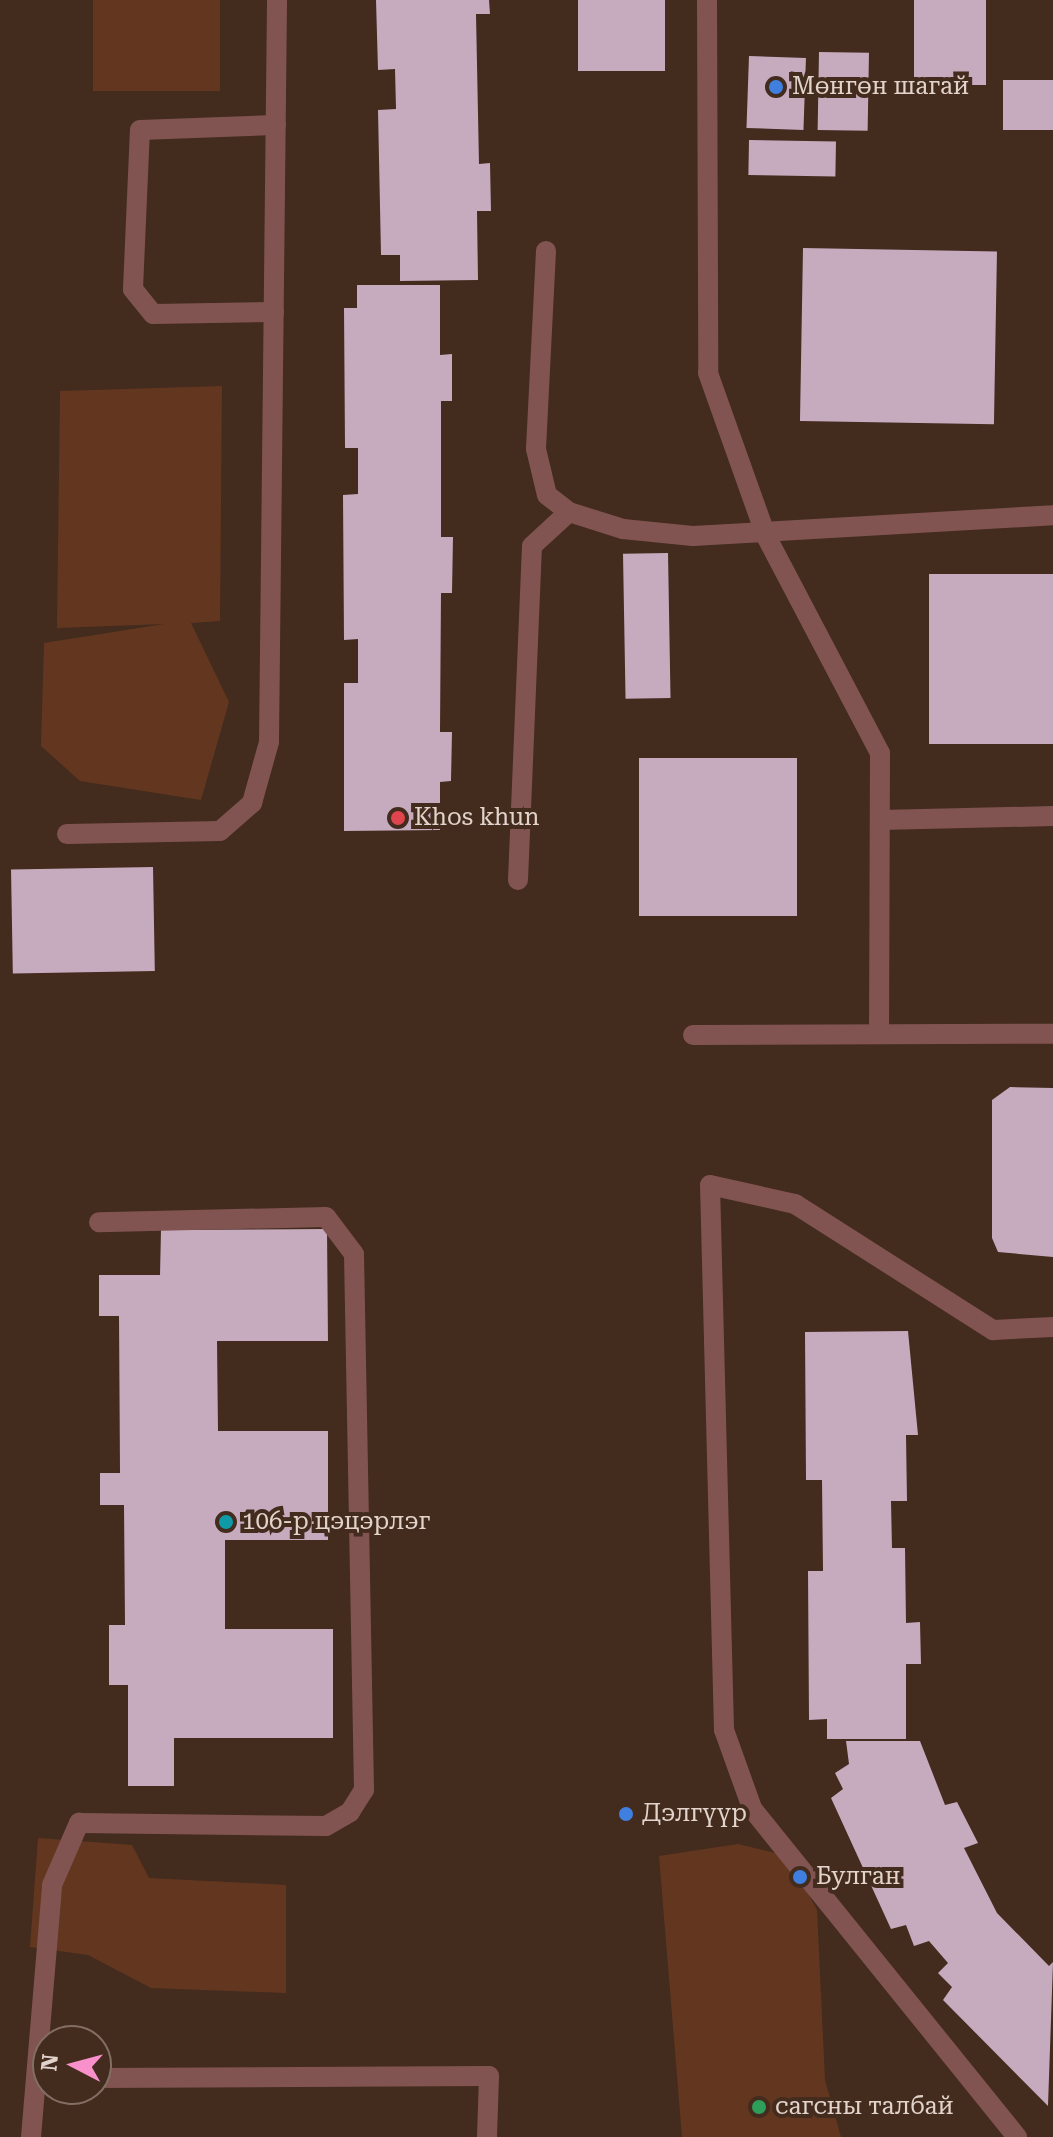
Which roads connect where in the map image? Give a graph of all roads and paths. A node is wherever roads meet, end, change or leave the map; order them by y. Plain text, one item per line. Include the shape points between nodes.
1 (277, 0) edge
2 (707, 0) edge
3 (276, 125) junction
4 (546, 251) dead end
5 (274, 312) junction
6 (569, 512) junction
7 (1053, 515) edge
8 (766, 536) junction
9 (1053, 816) edge
10 (880, 820) junction
11 (67, 834) dead end
12 (518, 880) dead end
13 (879, 1034) junction
14 (1053, 1034) edge
15 (693, 1035) dead end
16 (99, 1222) dead end
17 (1053, 1327) edge
18 (45, 2025) edge
19 (112, 2078) edge
20 (37, 2105) edge
21 (31, 2137) edge
22 (487, 2137) edge
23 (1017, 2137) edge

1 - 3 street
2 - 8 street via 708,373
3 - 5 street
3 - 5 street via 140,130 133,289 153,314
4 - 6 street via 536,449 547,495
5 - 11 street via 269,742 252,803 220,831
6 - 8 street via 623,529
6 - 12 street via 532,546
7 - 8 street
8 - 10 street via 880,753
9 - 10 street
10 - 13 street
13 - 14 street
13 - 15 street
16 - 18 street via 326,1217 354,1254 364,1790 350,1812 326,1826 79,1823 52,1885
17 - 23 street via 993,1330 795,1204 710,1185 724,1730 752,1808
19 - 22 street via 489,2076
20 - 21 street

